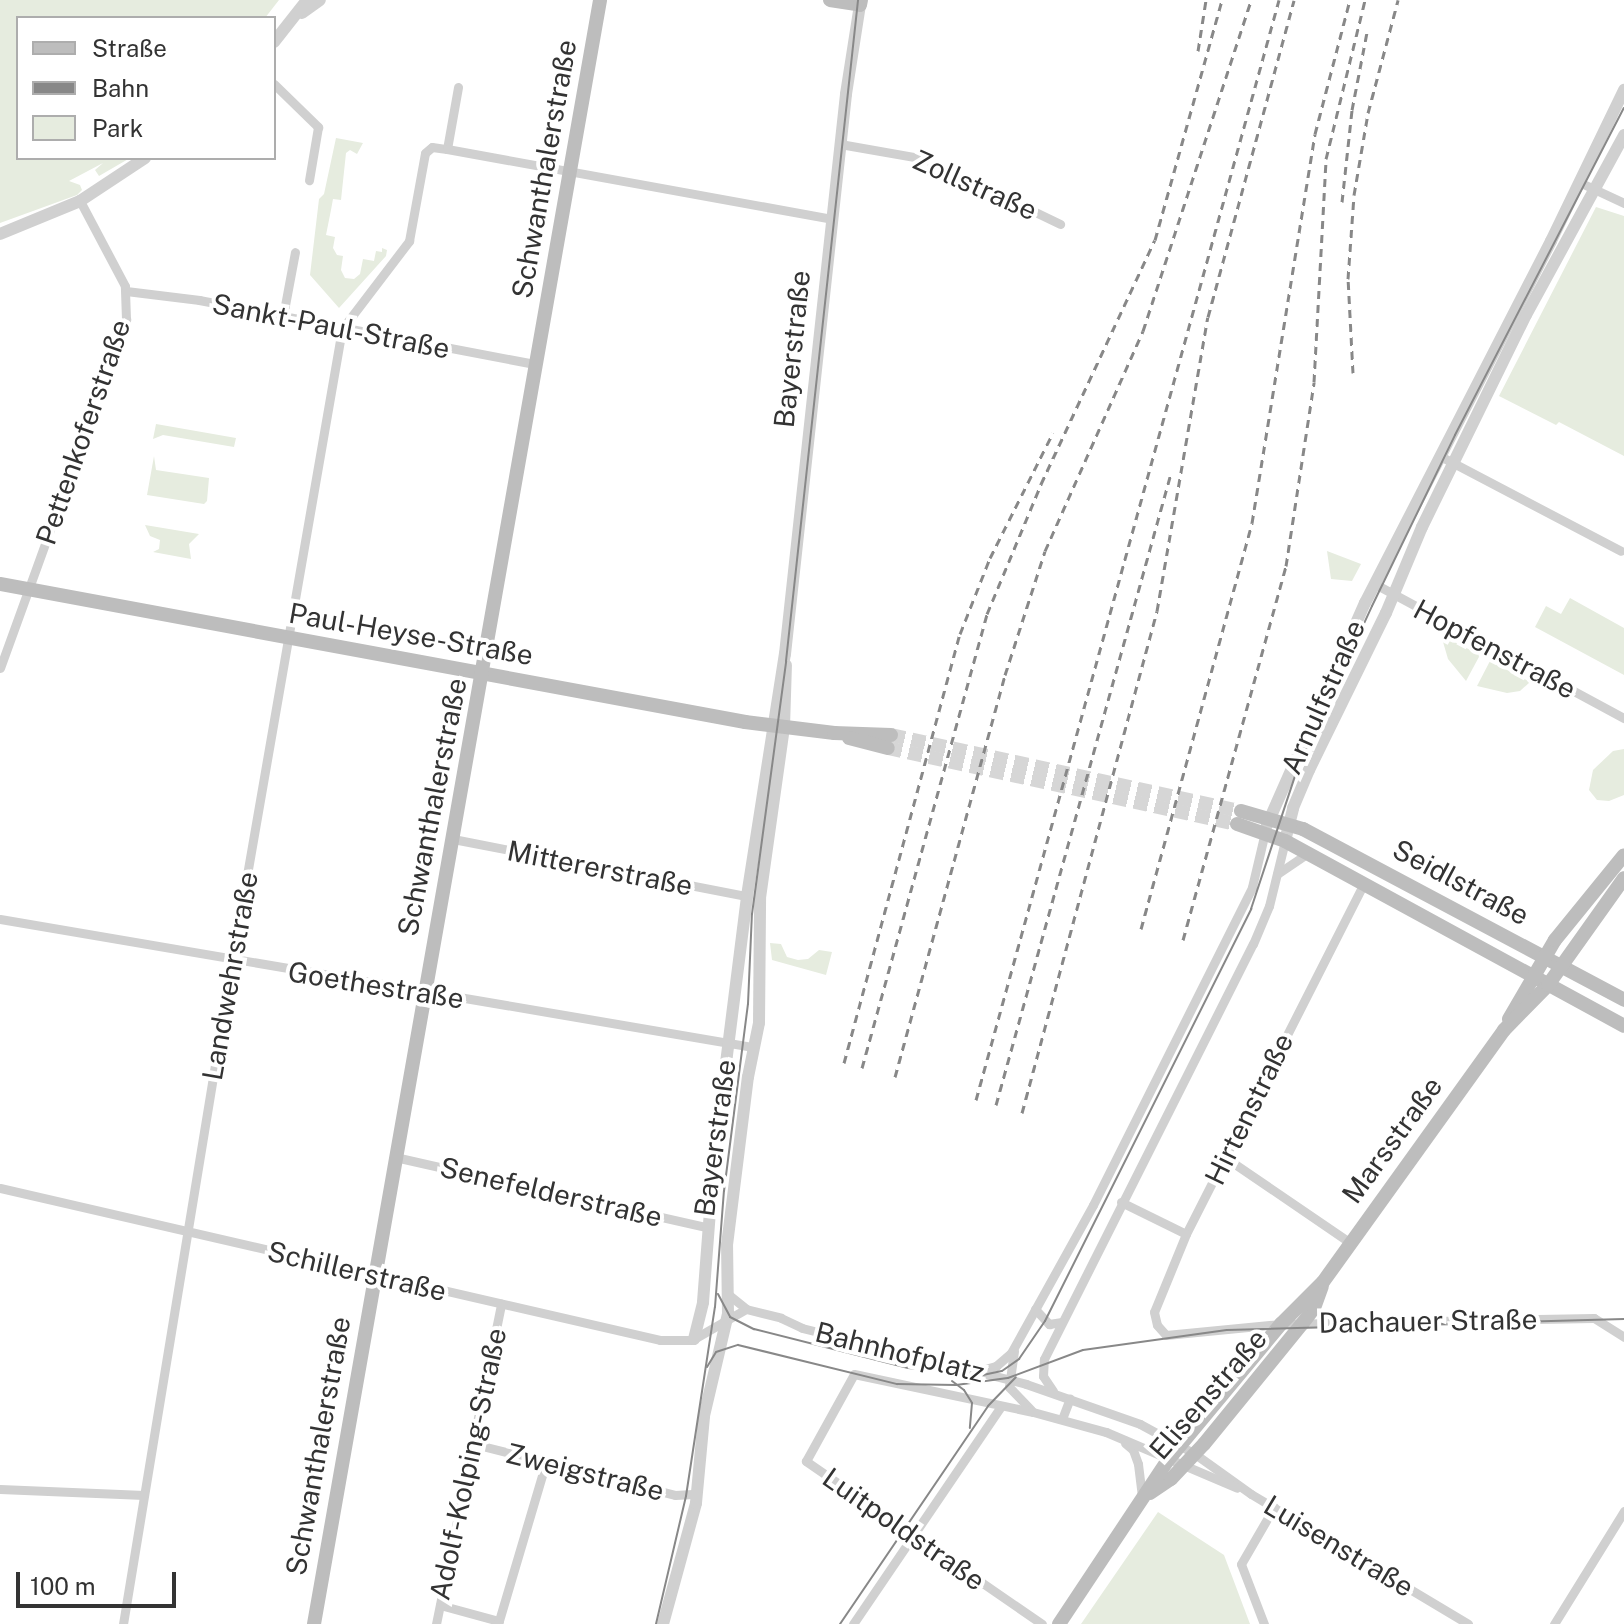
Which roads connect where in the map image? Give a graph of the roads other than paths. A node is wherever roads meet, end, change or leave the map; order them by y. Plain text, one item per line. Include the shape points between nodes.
1 (307, 0) edge
2 (320, 0) edge
3 (600, 0) edge
4 (830, 0) edge
5 (857, 3) edge
6 (293, 19) junction
7 (276, 40) edge
8 (276, 86) edge
9 (458, 87) dead end
10 (1624, 90) edge
11 (1624, 135) edge
12 (840, 144) junction
13 (447, 149) junction
14 (142, 160) edge
15 (571, 171) junction
16 (309, 180) dead end
17 (1579, 182) junction
18 (1593, 190) junction
19 (80, 201) junction
20 (1624, 203) edge
21 (832, 219) junction
22 (1060, 224) dead end
23 (0, 234) edge
24 (295, 252) dead end
25 (126, 291) junction
26 (283, 316) junction
27 (342, 329) junction
28 (536, 364) junction
29 (1440, 456) junction
30 (1454, 463) junction
31 (1621, 551) dead end
32 (1375, 584) junction
33 (2, 586) edge
34 (30, 589) junction
35 (1393, 594) junction
36 (289, 639) junction
37 (0, 668) edge
38 (483, 674) junction
39 (1619, 715) edge
40 (778, 726) junction
41 (890, 741) tunnel mouth
42 (1270, 817) junction
43 (1288, 823) junction
44 (1265, 832) junction
45 (453, 839) junction
46 (1285, 841) junction
47 (1307, 854) junction
48 (1624, 855) edge
49 (1277, 874) junction
50 (1624, 878) edge
51 (1363, 885) junction
52 (747, 896) junction
53 (0, 919) edge
54 (1544, 956) junction
55 (232, 961) junction
56 (1562, 967) junction
57 (1533, 974) junction
58 (1548, 985) junction
59 (423, 993) junction
60 (1624, 1000) edge
61 (1624, 1026) edge
62 (1504, 1030) junction
63 (729, 1042) junction
64 (753, 1047) junction
65 (395, 1157) junction
66 (1226, 1158) junction
67 (0, 1188) edge
68 (1121, 1202) junction
69 (706, 1227) junction
70 (187, 1232) junction
71 (1186, 1234) junction
72 (1349, 1242) junction
73 (374, 1273) junction
74 (1323, 1282) junction
75 (729, 1295) junction
76 (501, 1304) junction
77 (746, 1309) junction
78 (1035, 1309) junction
79 (727, 1319) junction
80 (1062, 1322) junction
81 (1281, 1324) junction
82 (1302, 1324) junction
83 (1166, 1335) joint
84 (1624, 1337) edge
85 (694, 1339) junction
86 (1016, 1346) junction
87 (976, 1370) junction
88 (1008, 1379) junction
89 (1056, 1393) junction
90 (1070, 1398) junction
91 (1088, 1404) junction
92 (1001, 1406) junction
93 (1033, 1412) junction
94 (1062, 1419) junction
95 (1082, 1425) junction
96 (1120, 1437) junction
97 (474, 1444) junction
98 (1180, 1445) junction
99 (1195, 1454) junction
100 (1168, 1460) junction
101 (806, 1461) joint
102 (546, 1462) junction
103 (1184, 1467) junction
104 (0, 1489) edge
105 (697, 1494) junction
106 (1251, 1494) junction
107 (144, 1495) junction
108 (1145, 1499) junction
109 (1274, 1507) junction
110 (1624, 1511) edge
111 (913, 1535) junction
112 (440, 1605) junction
113 (498, 1623) edge
114 (123, 1624) edge
115 (314, 1624) edge
116 (436, 1624) edge
117 (663, 1624) edge
118 (853, 1624) edge
119 (1042, 1624) edge
120 (1059, 1624) edge
121 (1264, 1624) edge
122 (1468, 1624) edge
123 (1554, 1624) edge

1 - 6 street
2 - 6 street
3 - 15 main road, Schwanthalerstraße
4 - 5 main road
5 - 12 street, Bayerstraße
6 - 7 street
8 - 16 street via 318,127
9 - 13 street
10 - 17 street, Arnulfstraße
11 - 18 street, Arnulfstraße
12 - 21 street, Bayerstraße
12 - 22 street, Zollstraße via 925,159
13 - 15 street
13 - 27 street via 432,147 423,157 409,241
14 - 19 street
15 - 21 street
15 - 28 main road, Schwanthalerstraße
17 - 18 street
17 - 29 street, Arnulfstraße
18 - 20 street
18 - 30 street, Arnulfstraße
19 - 23 street
19 - 25 street, Pettenkoferstraße
21 - 40 street, Bayerstraße via 785,654 788,685
24 - 26 street
25 - 26 street, Sankt-Paul-Straße
25 - 34 street, Pettenkoferstraße via 120,336
26 - 27 street, Sankt-Paul-Straße
27 - 28 street, Sankt-Paul-Straße
27 - 36 street, Landwehrstraße
28 - 38 main road, Schwanthalerstraße
29 - 30 street
29 - 32 street, Arnulfstraße
30 - 31 street
30 - 35 street, Arnulfstraße
32 - 35 street, Hopfenstraße
32 - 42 street, Arnulfstraße
33 - 34 main road, Paul-Heyse-Straße
34 - 36 main road, Paul-Heyse-Straße
34 - 37 street, Pettenkoferstraße
35 - 39 street, Hopfenstraße
35 - 43 street, Arnulfstraße
36 - 38 main road, Paul-Heyse-Straße
36 - 55 street, Landwehrstraße
38 - 40 main road, Paul-Heyse-Straße
38 - 45 main road, Schwanthalerstraße
40 - 41 main road, Paul-Heyse-Straße
40 - 52 street, Bayerstraße
40 - 64 street, Bayerstraße via 760,898 760,1013
42 - 43 main road, Seidlstraße
42 - 44 street, Arnulfstraße
42 - 44 main road, Seidlstraße via 1239,817
43 - 46 street, Arnulfstraße
43 - 54 main road, Seidlstraße
44 - 46 main road, Seidlstraße
44 - 78 street, Arnulfstraße via 1252,887 1093,1205
45 - 52 street, Mittererstraße
45 - 59 main road, Schwanthalerstraße
46 - 47 main road, Seidlstraße
46 - 49 street, Arnulfstraße
47 - 49 street
47 - 51 main road, Seidlstraße
48 - 54 main road, Marsstraße
49 - 68 street, Arnulfstraße via 1253,944 1161,1133
50 - 56 main road, Marsstraße
51 - 57 main road, Seidlstraße
51 - 66 street, Hirtenstraße
52 - 63 street, Bayerstraße
53 - 55 street, Goethestraße
54 - 56 main road, Seidlstraße
54 - 57 main road, Marsstraße
55 - 59 street, Goethestraße
55 - 70 street, Landwehrstraße
56 - 58 main road, Marsstraße
56 - 60 main road, Seidlstraße
57 - 58 main road, Seidlstraße
57 - 62 main road, Marsstraße
58 - 61 main road, Seidlstraße
58 - 62 main road, Marsstraße
59 - 63 street, Goethestraße
59 - 65 main road, Schwanthalerstraße
62 - 72 main road, Marsstraße
63 - 64 street, Goethestraße
63 - 69 street, Bayerstraße
64 - 75 street, Bayerstraße via 727,1245
65 - 69 street, Senefelderstraße
65 - 73 main road, Schwanthalerstraße
66 - 71 street, Hirtenstraße
66 - 72 street
67 - 70 street, Schillerstraße
68 - 71 street
68 - 80 street, Arnulfstraße
69 - 85 street, Bayerstraße via 703,1302
70 - 73 street, Schillerstraße
70 - 107 street, Landwehrstraße
71 - 83 street, Hirtenstraße via 1154,1312
72 - 74 main road, Marsstraße
73 - 76 street, Schillerstraße
73 - 115 main road, Schwanthalerstraße
74 - 81 main road, Marsstraße
74 - 82 main road, Marsstraße
75 - 77 street, Bahnhofplatz
75 - 79 street, Bayerstraße
76 - 85 street, Schillerstraße via 660,1340
76 - 97 street, Adolf-Kolping-Straße
77 - 79 street
77 - 87 street, Bahnhofplatz
78 - 80 street via 1049,1324
78 - 86 street, Arnulfstraße
79 - 85 street
79 - 105 street, Bayerstraße via 704,1416
80 - 89 street, Arnulfstraße via 1042,1365 1045,1381
81 - 82 street, Dachauer Straße
81 - 83 street, Dachauer Straße
81 - 98 main road, Elisenstraße
82 - 84 street, Dachauer Straße via 1594,1318
82 - 99 main road, Elisenstraße
86 - 87 street, Arnulfstraße via 1000,1363
86 - 88 street, Arnulfstraße
87 - 88 street, Bahnhofplatz
88 - 89 street, Bahnhofplatz
88 - 93 street via 1012,1392
89 - 90 street, Luisenstraße
90 - 91 street, Luisenstraße
90 - 94 street
91 - 95 street
91 - 98 street, Luisenstraße
92 - 93 street, Bahnhofplatz
92 - 101 street, Bahnhofplatz via 854,1374
92 - 111 street
93 - 94 street, Luisenstraße
94 - 95 street, Luisenstraße
95 - 96 street, Luisenstraße
96 - 100 street, Luisenstraße
96 - 108 street via 1133,1450
97 - 102 street, Zweigstraße
97 - 112 street, Adolf-Kolping-Straße
98 - 99 street, Luisenstraße
98 - 100 main road, Elisenstraße
99 - 103 main road, Elisenstraße
99 - 106 street, Luisenstraße
100 - 103 street, Luisenstraße
100 - 108 main road, Elisenstraße
101 - 111 street, Luitpoldstraße
102 - 105 street, Zweigstraße via 675,1495
102 - 113 street
103 - 106 street, Luisenstraße
103 - 108 main road, Elisenstraße
104 - 107 street
105 - 117 street, Bayerstraße
106 - 109 street, Luisenstraße
107 - 114 street, Landwehrstraße
108 - 120 main road, Elisenstraße
109 - 121 street via 1241,1564
109 - 122 street, Luisenstraße
110 - 123 street
111 - 118 street
111 - 119 street, Luitpoldstraße
112 - 113 street
112 - 116 street, Adolf-Kolping-Straße

